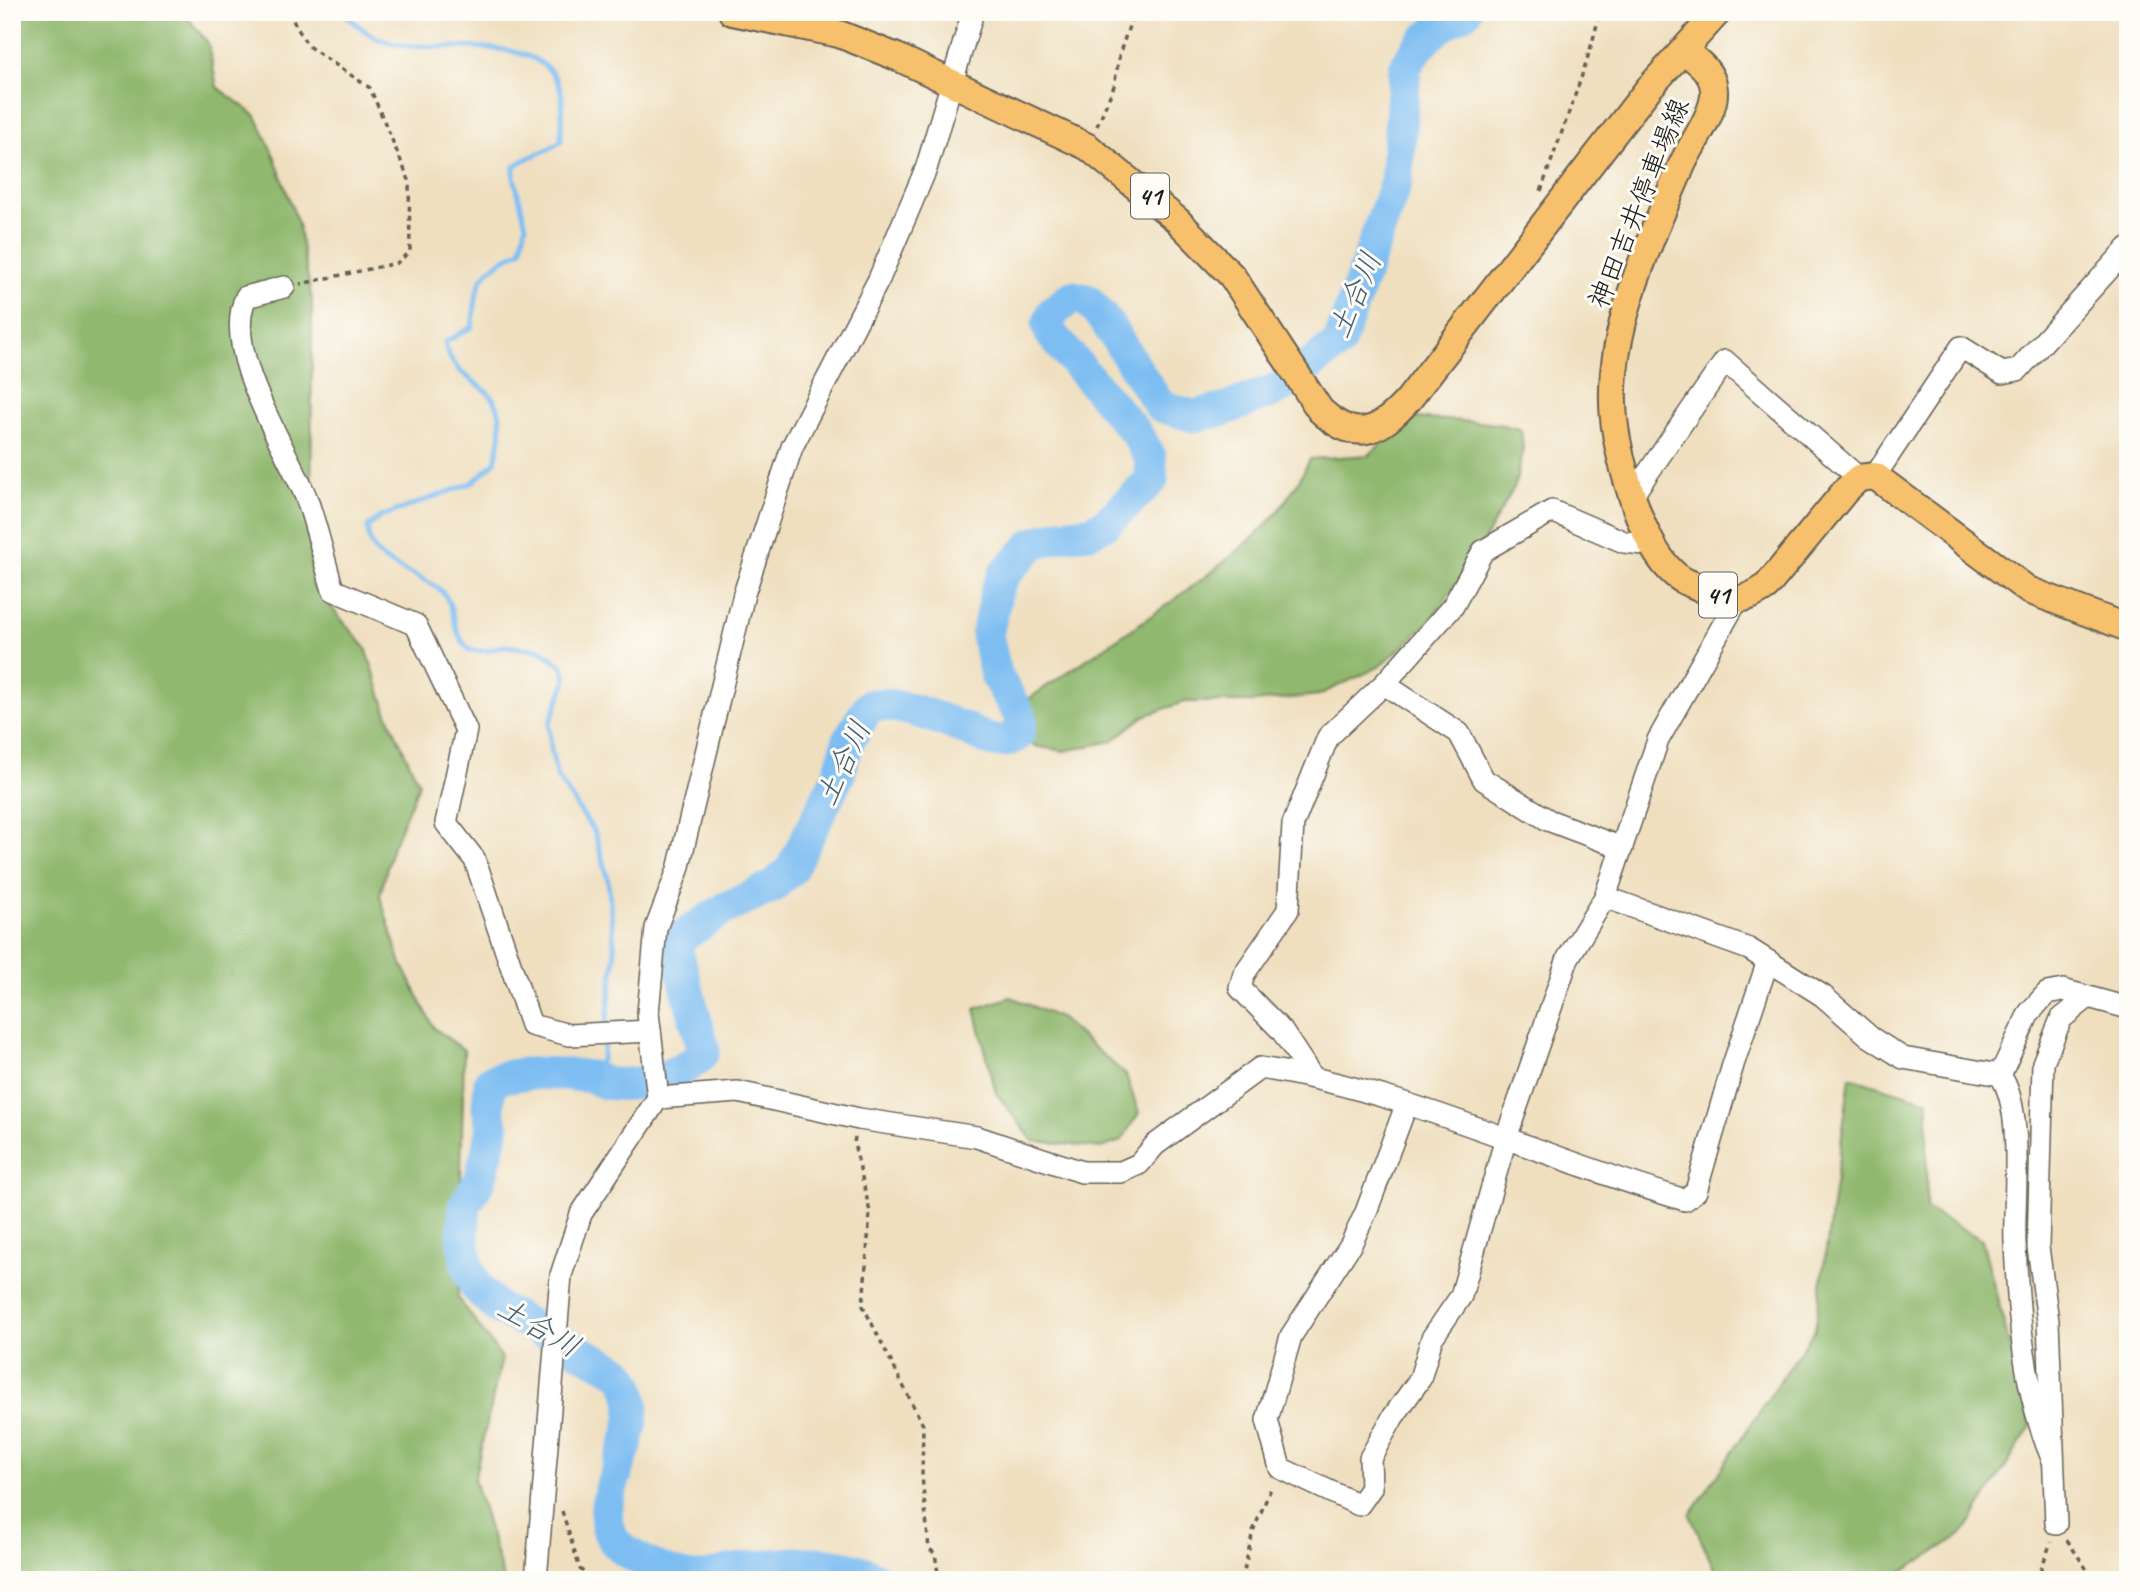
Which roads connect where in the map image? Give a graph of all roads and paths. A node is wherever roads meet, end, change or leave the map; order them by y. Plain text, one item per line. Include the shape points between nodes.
1 (288, 12) edge
2 (732, 12) edge
3 (973, 12) edge
4 (1134, 12) edge
5 (1600, 12) edge
6 (1718, 12) edge
7 (1683, 50) junction
8 (954, 83) junction
9 (1088, 147) junction
10 (1544, 228) junction
11 (2128, 248) edge
12 (284, 287) joint
13 (1867, 477) junction
14 (1632, 496) junction
15 (1653, 545) junction
16 (1736, 602) junction
17 (2128, 628) edge
18 (1384, 684) junction
19 (1622, 848) junction
20 (1605, 897) junction
21 (1768, 961) junction
22 (2088, 998) junction
23 (2128, 1008) edge
24 (650, 1031) junction
25 (1311, 1075) junction
26 (2000, 1075) junction
27 (658, 1098) junction
28 (1406, 1106) junction
29 (859, 1119) junction
30 (1506, 1138) junction
31 (2052, 1458) junction
32 (1280, 1468) junction
33 (544, 1486) junction
34 (2056, 1524) junction
35 (536, 1580) edge
36 (593, 1580) edge
37 (939, 1580) edge
38 (1242, 1580) edge
39 (2037, 1580) edge
40 (2094, 1580) edge

1 - 12 path via 307,46 370,88 409,180 410,251 397,262
2 - 8 main road, 神田吉井停車場線 / 41 via 839,34
3 - 8 street
4 - 9 path via 1114,86
5 - 10 path via 1591,54 1534,212
6 - 7 main road, 神田吉井停車場線 / 41
7 - 10 main road, 神田吉井停車場線 / 41
7 - 14 main road, 神田吉井停車場線 / 41 via 1711,77 1714,90 1712,107 1682,164 1622,324 1612,402 1616,439
8 - 9 main road, 神田吉井停車場線 / 41
8 - 24 street via 926,169 879,279 792,447 744,594 678,870 656,928
9 - 10 main road, 神田吉井停車場線 / 41 via 1177,220 1232,275 1320,410 1338,427 1370,431 1392,418
11 - 13 street via 2018,370 2002,373 1961,347
12 - 24 street via 246,297 238,312 244,359 307,499 333,590 416,625 467,730 446,823 475,860 531,1025 569,1035
13 - 14 street via 1725,361
13 - 16 main road, 41 via 1766,587
13 - 17 main road via 2028,590
14 - 15 main road, 神田吉井停車場線 / 41
15 - 16 main road, 神田吉井停車場線 / 41 via 1684,581
15 - 18 street via 1624,542 1552,511 1483,551 1453,606
16 - 19 street via 1658,740
18 - 19 street via 1459,733 1484,780 1548,820
18 - 25 street via 1328,737 1293,824 1288,910 1244,974 1240,988 1282,1031
19 - 20 street
20 - 21 street via 1749,949
20 - 30 street via 1567,958
21 - 26 street via 1823,996 1870,1037 1903,1058
21 - 30 street via 1696,1191 1685,1199 1615,1180
22 - 23 street
22 - 26 street via 2063,990 2047,993 2029,1013
22 - 31 street via 2061,1019 2043,1063 2038,1247 2048,1321
24 - 27 street
25 - 28 street
25 - 29 street via 1260,1068 1251,1072 1155,1145 1139,1164 1121,1172 1083,1172 977,1137
26 - 31 street via 2009,1087 2017,1166 2019,1316 2041,1432
27 - 29 street via 738,1093
27 - 33 street via 581,1214 561,1275
28 - 30 street
28 - 32 street via 1356,1234 1291,1336 1267,1420
29 - 37 path via 854,1143 870,1212 863,1306 923,1425 929,1549 935,1553
30 - 32 street via 1461,1296 1432,1338 1420,1380 1370,1458 1371,1489 1359,1504
31 - 34 street
32 - 38 path via 1253,1531
33 - 35 street
33 - 36 path via 560,1507 580,1569
34 - 39 path
34 - 40 path

